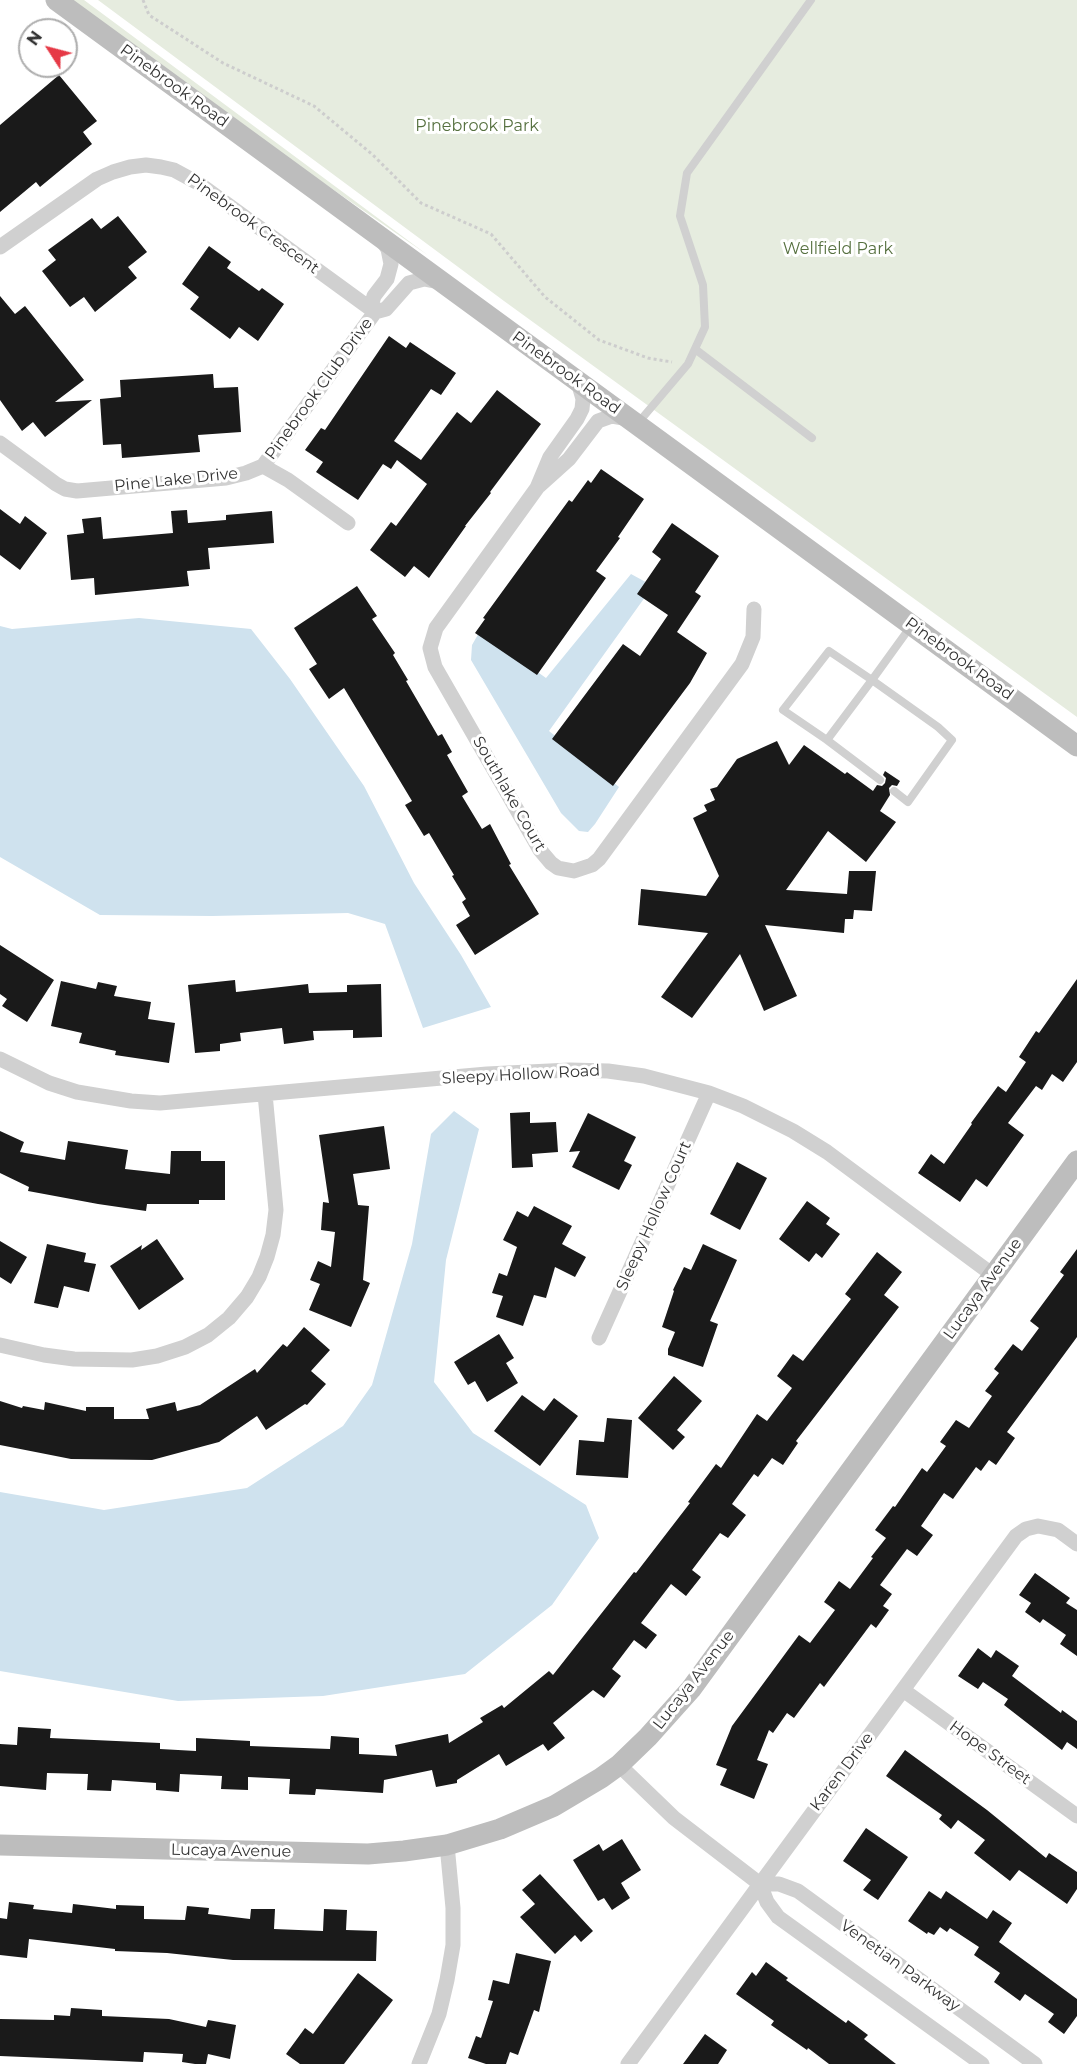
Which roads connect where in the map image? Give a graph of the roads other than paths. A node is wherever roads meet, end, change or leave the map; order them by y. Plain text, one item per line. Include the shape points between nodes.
1 (56, 0) edge
2 (811, 0) edge
3 (381, 237) junction
4 (0, 247) edge
5 (444, 284) junction
6 (375, 312) junction
7 (695, 349) junction
8 (578, 382) junction
9 (634, 422) junction
10 (812, 438) dead end
11 (0, 443) edge
12 (263, 466) junction
13 (537, 488) junction
14 (348, 524) dead end
15 (754, 609) dead end
16 (912, 625) junction
17 (872, 680) junction
18 (827, 740) junction
19 (1077, 746) edge
20 (880, 780) dead end
21 (894, 791) dead end
22 (0, 1059) edge
23 (709, 1093) junction
24 (265, 1094) junction
25 (1077, 1161) edge
26 (993, 1275) junction
27 (599, 1338) dead end
28 (0, 1345) edge
29 (1077, 1544) edge
30 (903, 1690) junction
31 (619, 1765) junction
32 (1077, 1816) edge
33 (0, 1845) edge
34 (447, 1845) junction
35 (760, 1884) junction
36 (1017, 2059) edge
37 (419, 2064) edge
38 (628, 2064) edge
39 (982, 2064) edge
40 (1035, 2064) edge

1 - 3 street, Pinebrook Road
2 - 7 lane via 687,173 680,216 704,285 705,327
3 - 5 street, Pinebrook Road
3 - 6 street, Pinebrook Club Drive via 391,264 387,279 374,296
4 - 6 street, Pinebrook Crescent via 105,176 130,167 161,167 198,183
5 - 6 street, Pinebrook Club Drive via 430,279 413,281 386,309
5 - 8 street, Pinebrook Road
6 - 12 street, Pinebrook Club Drive
7 - 9 lane via 688,364
7 - 10 lane
8 - 9 street, Pinebrook Road
8 - 13 street, Southlake Court via 582,409 550,458
9 - 13 street, Southlake Court via 612,416 598,421 569,459
9 - 16 street, Pinebrook Road
11 - 12 street, Pine Lake Drive via 65,489 226,478
12 - 14 street
13 - 15 street, Southlake Court via 440,622 432,634 430,648 435,667 540,850 558,868 574,871 599,859 742,664 753,637
16 - 17 lane
16 - 19 street, Pinebrook Road
17 - 18 lane
17 - 18 lane via 829,651 783,710
17 - 21 lane via 952,740 908,802
18 - 20 lane
22 - 24 street, Sleepy Hollow Road via 77,1092 131,1101 185,1102
23 - 24 street, Sleepy Hollow Road via 644,1076 570,1070
23 - 26 street, Sleepy Hollow Road via 793,1131 826,1152
23 - 27 street, Sleepy Hollow Court
24 - 28 street via 276,1210 273,1234 259,1277 229,1318 184,1347 132,1360 74,1359
25 - 26 street, Lucaya Avenue
26 - 31 street, Lucaya Avenue via 691,1689
29 - 30 street, Karen Drive via 1058,1530 1038,1526 1016,1536
30 - 32 street, Hope Street
30 - 35 street, Karen Drive
31 - 34 street, Lucaya Avenue via 575,1795 534,1815
31 - 35 street, Venetian Parkway via 674,1818
33 - 34 street, Lucaya Avenue via 368,1854
34 - 37 street via 453,1945 439,2013
35 - 36 street, Venetian Parkway via 779,1884 798,1891
35 - 38 street, Karen Drive
35 - 39 street, Venetian Parkway via 778,1917
36 - 40 street, Venetian Parkway

